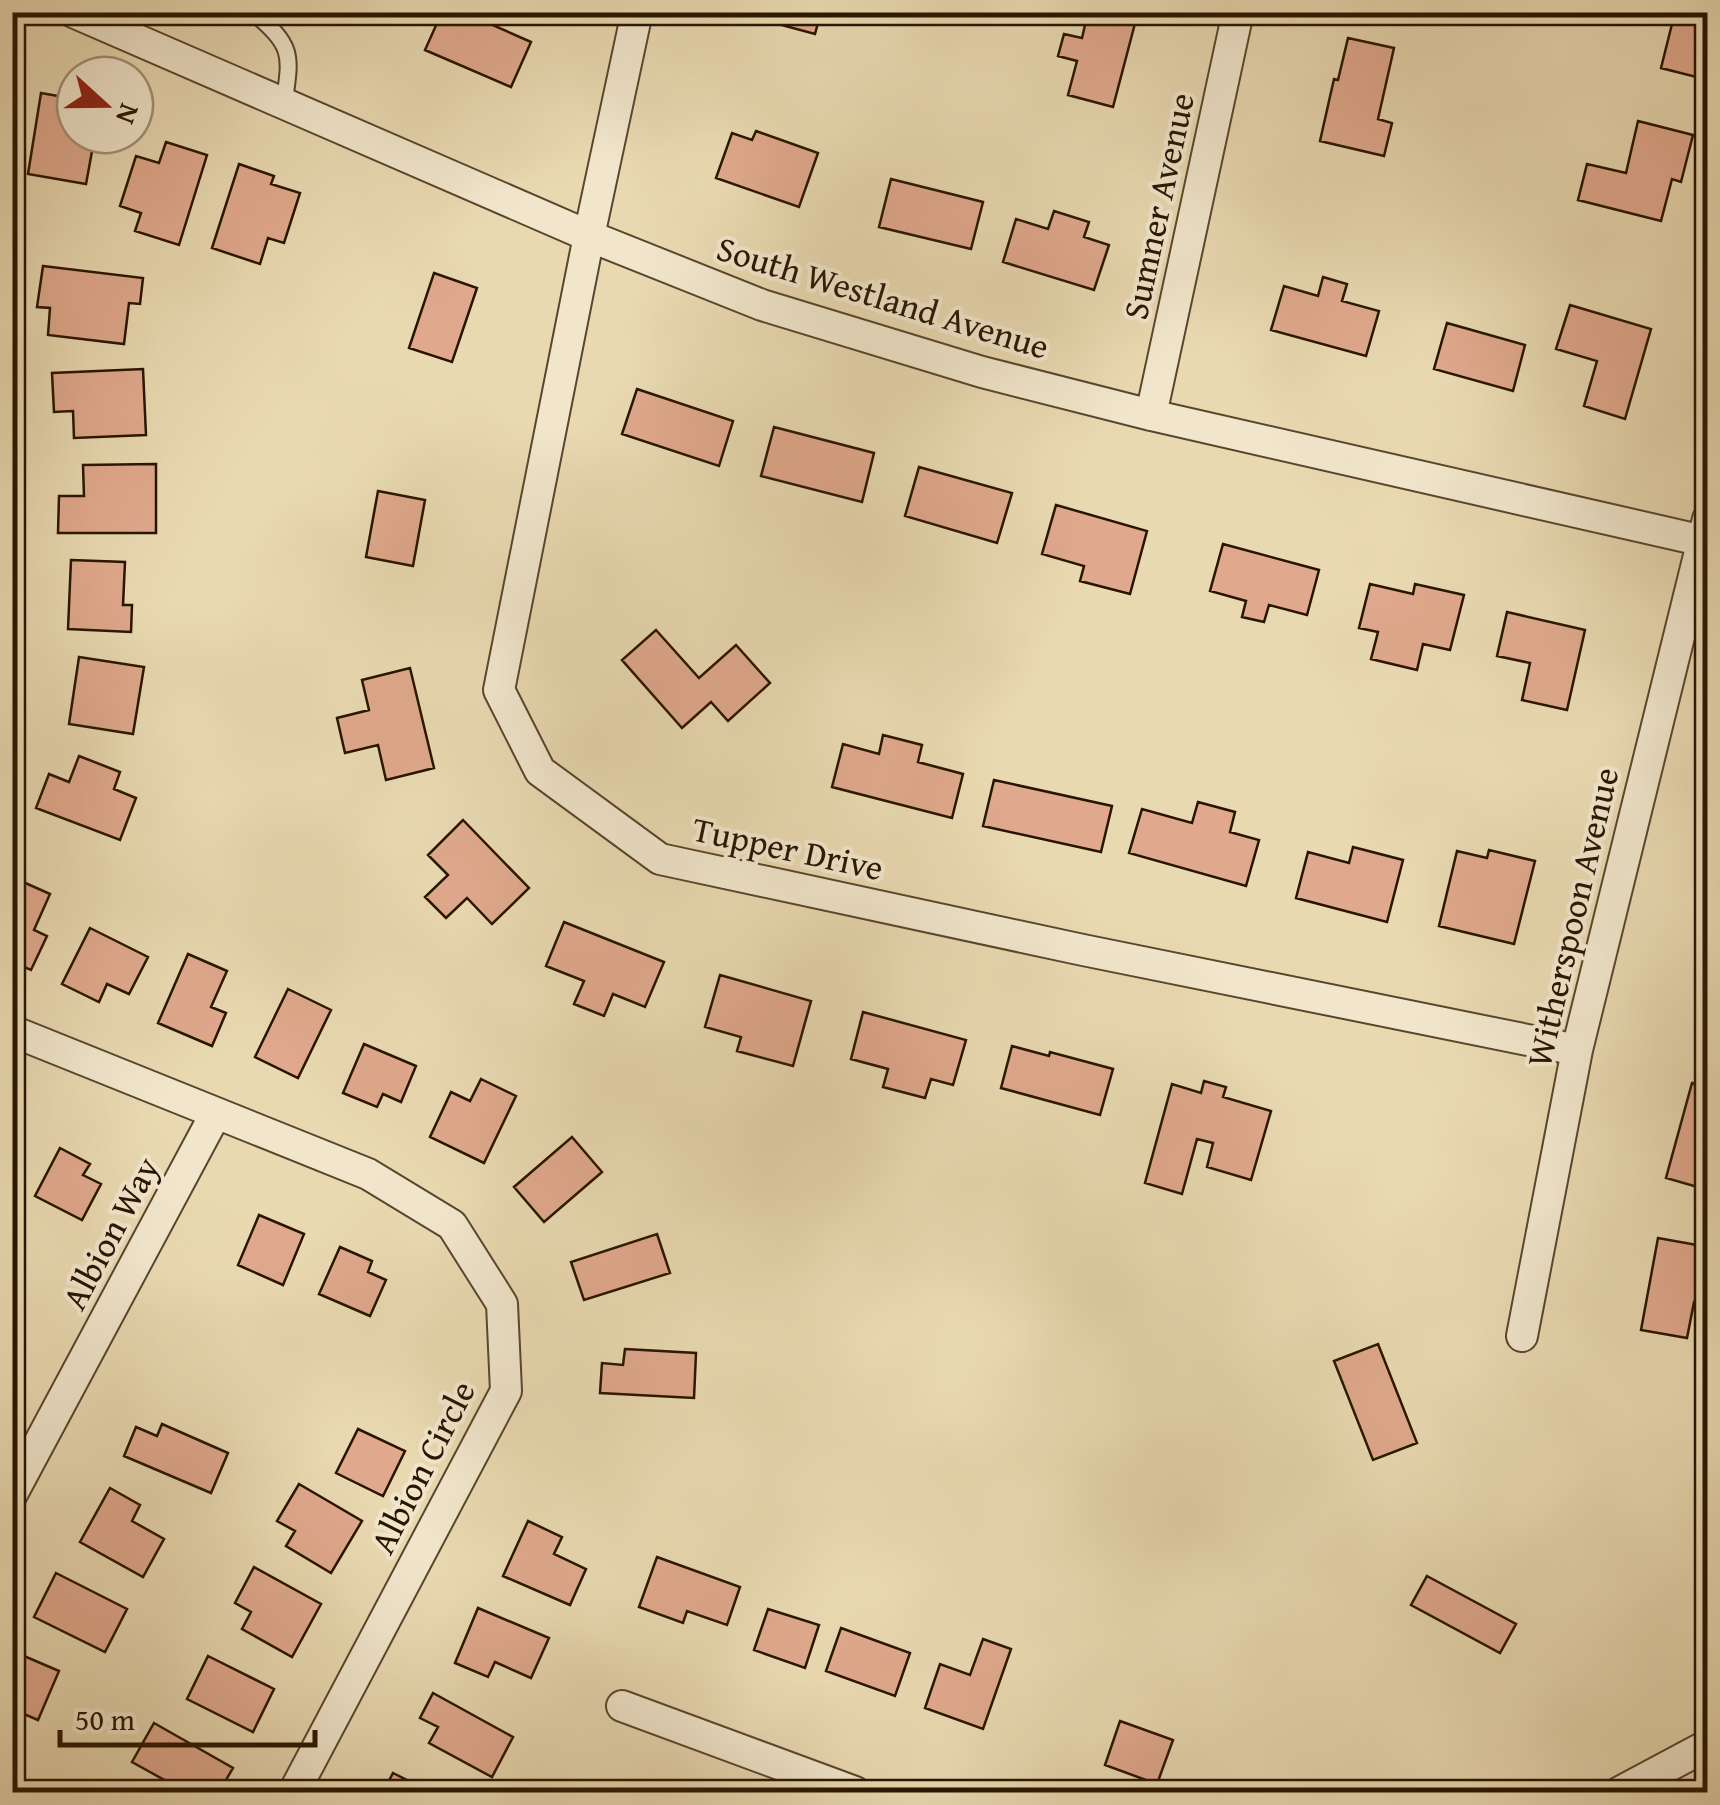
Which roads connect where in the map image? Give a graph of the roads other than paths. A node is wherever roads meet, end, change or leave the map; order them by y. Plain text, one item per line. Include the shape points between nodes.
1 (73, 12) edge
2 (254, 12) edge
3 (638, 12) edge
4 (1238, 12) edge
5 (284, 105) junction
6 (588, 236) junction
7 (1151, 415) junction
8 (1706, 534) edge
9 (12, 1031) edge
10 (1577, 1050) junction
11 (216, 1113) junction
12 (1522, 1336) dead end
13 (12, 1494) edge
14 (622, 1706) dead end
15 (1708, 1745) edge
16 (294, 1792) edge
17 (855, 1792) edge
18 (1620, 1792) edge

1 - 5 street, South Westland Avenue via 119,26
2 - 5 lane via 290,60
3 - 6 street, Tupper Drive
4 - 7 street, Sumner Avenue
5 - 6 street, South Westland Avenue
6 - 7 street, South Westland Avenue via 762,304 982,372
6 - 10 street, Tupper Drive via 500,690 540,771 660,858
7 - 8 street, South Westland Avenue
8 - 10 street, Witherspoon Avenue
9 - 11 street, Albion Circle
10 - 12 street, Witherspoon Avenue
11 - 13 street, Albion Way
11 - 16 street, Albion Circle via 368,1174 452,1225 502,1304 506,1391
14 - 17 street
15 - 18 street

